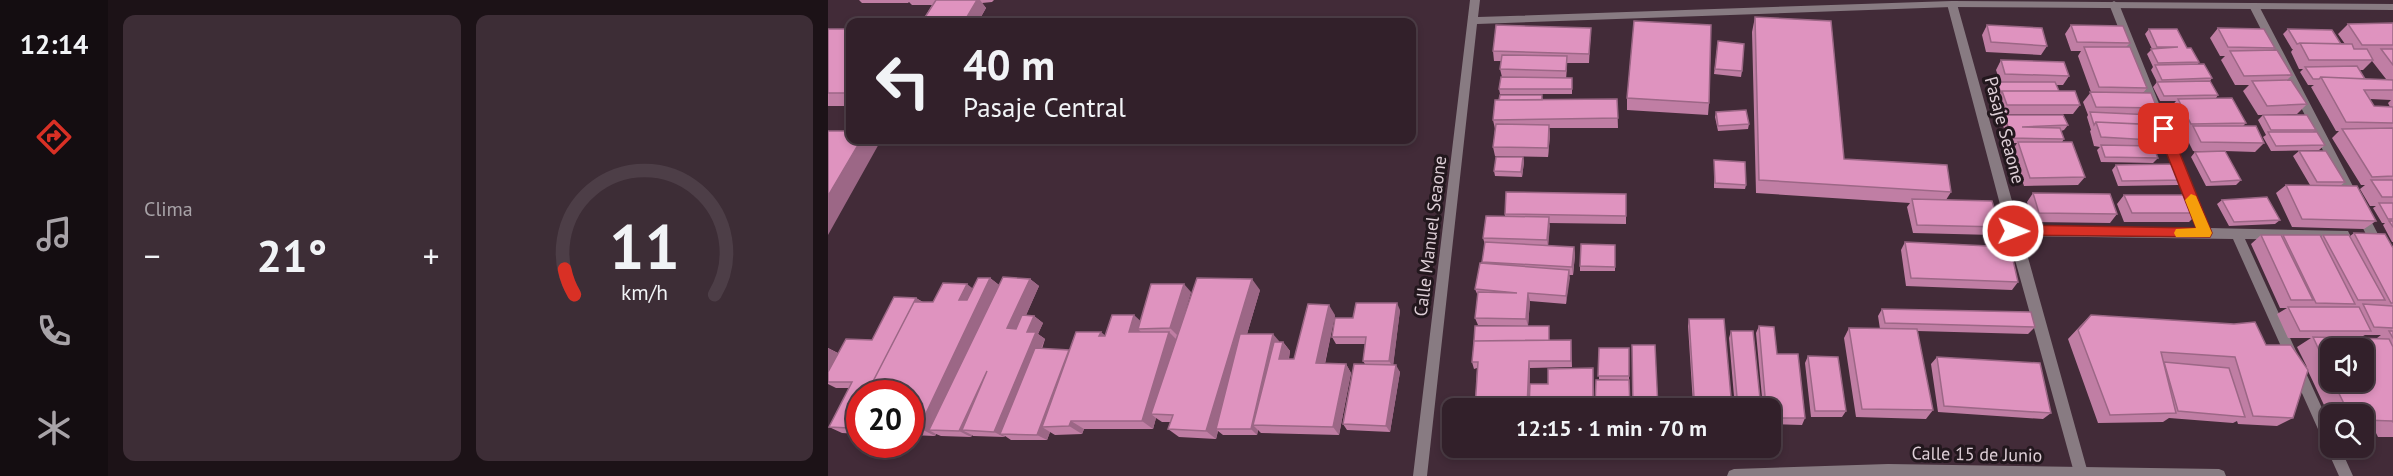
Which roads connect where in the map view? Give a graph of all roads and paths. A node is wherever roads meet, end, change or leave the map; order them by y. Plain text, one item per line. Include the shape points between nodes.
1 (1475, 0) edge
2 (1952, 4) junction
3 (2114, 4) junction
4 (2254, 6) junction
5 (2393, 7) edge
6 (1473, 21) junction
7 (2013, 231) junction
8 (2205, 233) junction
9 (2236, 233) junction
10 (2372, 236) junction
11 (2393, 275) edge
12 (2320, 418) edge
13 (2338, 458) edge
14 (2081, 473) junction
15 (1888, 474) edge
16 (1420, 476) edge
17 (1734, 476) edge
18 (2219, 476) edge
19 (2346, 476) edge

1 - 6 street, Calle Manuel Seaone
2 - 3 street
2 - 6 street
2 - 7 street, Pasaje Seaone
3 - 4 street
3 - 8 street
4 - 5 street
4 - 10 street
6 - 16 street, Calle Manuel Seaone
7 - 8 street
7 - 14 street, Pasaje Seaone
8 - 9 street
9 - 10 street
9 - 12 street
10 - 11 street
13 - 19 street
14 - 15 street, Calle 15 de Junio
14 - 18 street, Calle 15 de Junio
15 - 17 street, Calle 15 de Junio

